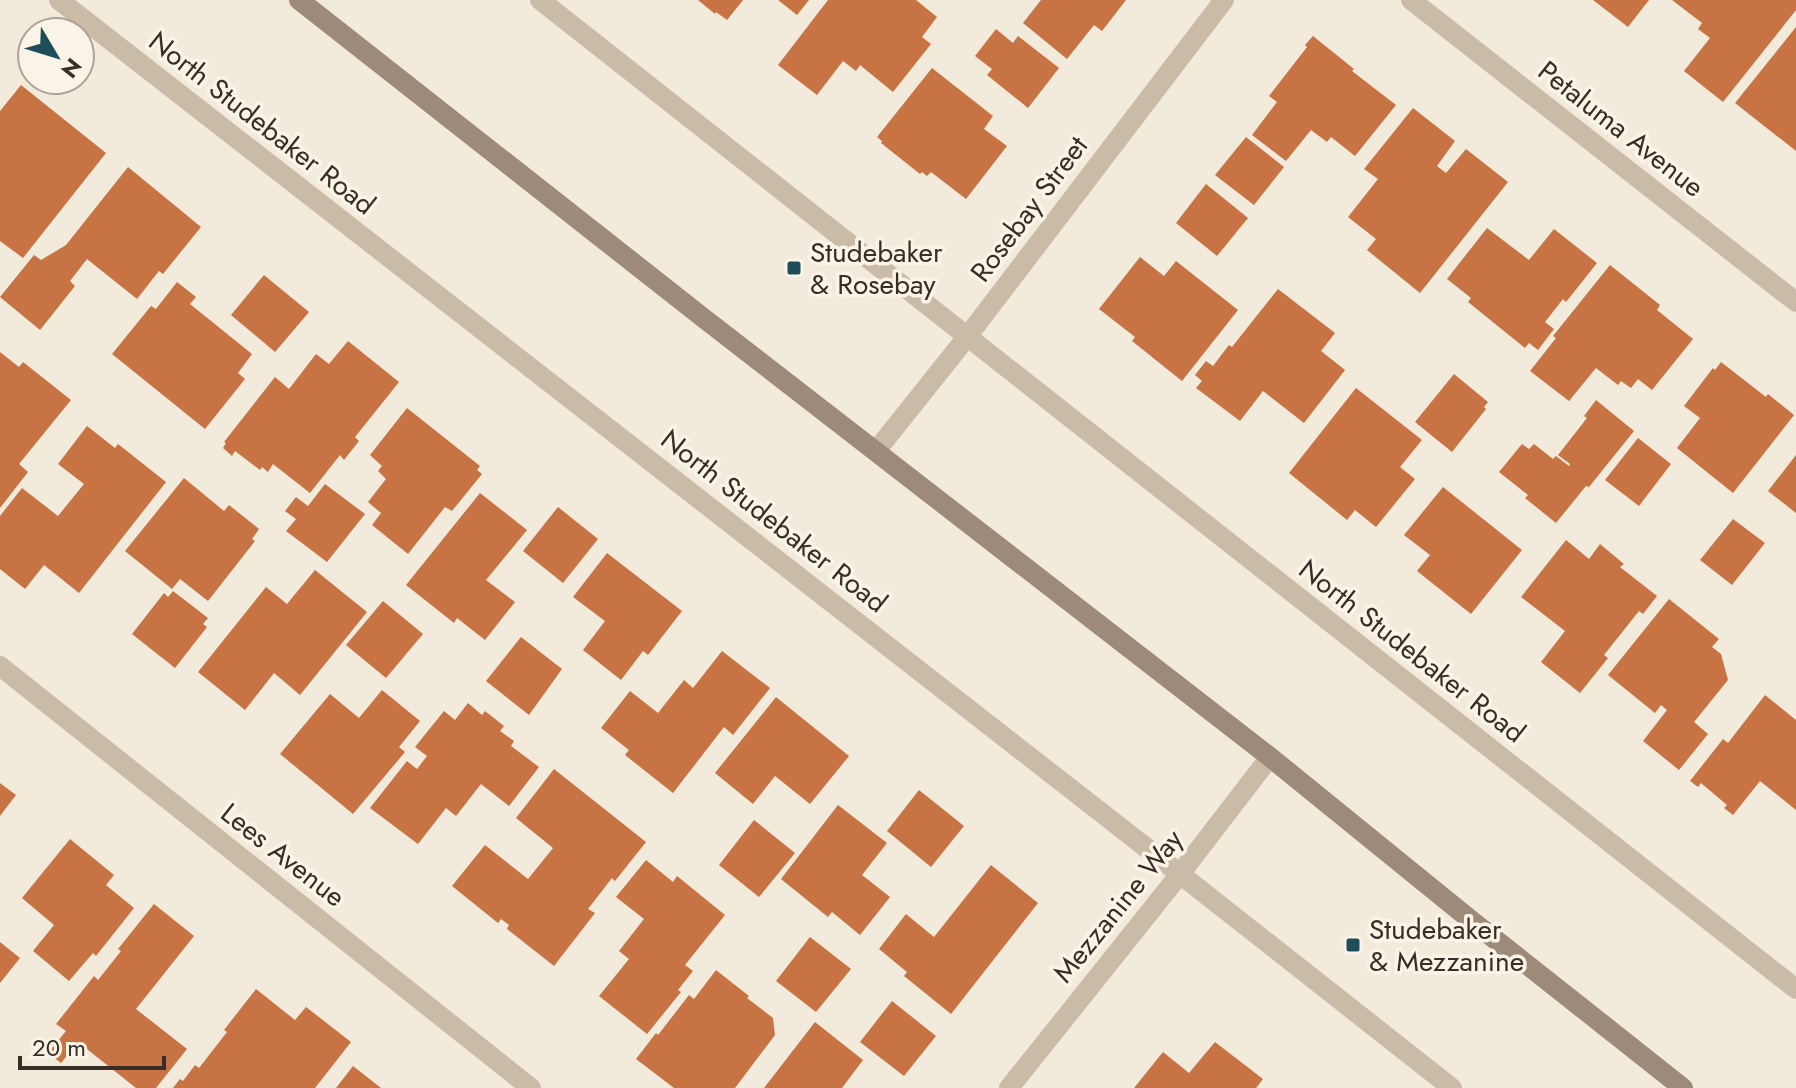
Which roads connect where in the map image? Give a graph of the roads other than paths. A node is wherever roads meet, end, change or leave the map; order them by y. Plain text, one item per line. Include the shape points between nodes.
1 (59, 0) edge
2 (299, 0) edge
3 (540, 0) edge
4 (1224, 0) edge
5 (1411, 0) edge
6 (1796, 302) edge
7 (967, 337) junction
8 (876, 451) junction
9 (0, 666) edge
10 (1270, 757) junction
11 (1180, 874) junction
12 (1796, 989) edge
13 (531, 1088) edge
14 (1009, 1088) edge
15 (1452, 1088) edge
16 (1683, 1088) edge

1 - 11 street, North Studebaker Road
2 - 8 main road
3 - 7 street, North Studebaker Road
4 - 7 street, Rosebay Street
5 - 6 street, Petaluma Avenue
7 - 8 street, Rosebay Street
7 - 12 street, North Studebaker Road
8 - 10 main road
9 - 13 street, Lees Avenue
10 - 11 street, Mezzanine Way
10 - 16 main road
11 - 14 street, Mezzanine Way
11 - 15 street, North Studebaker Road

